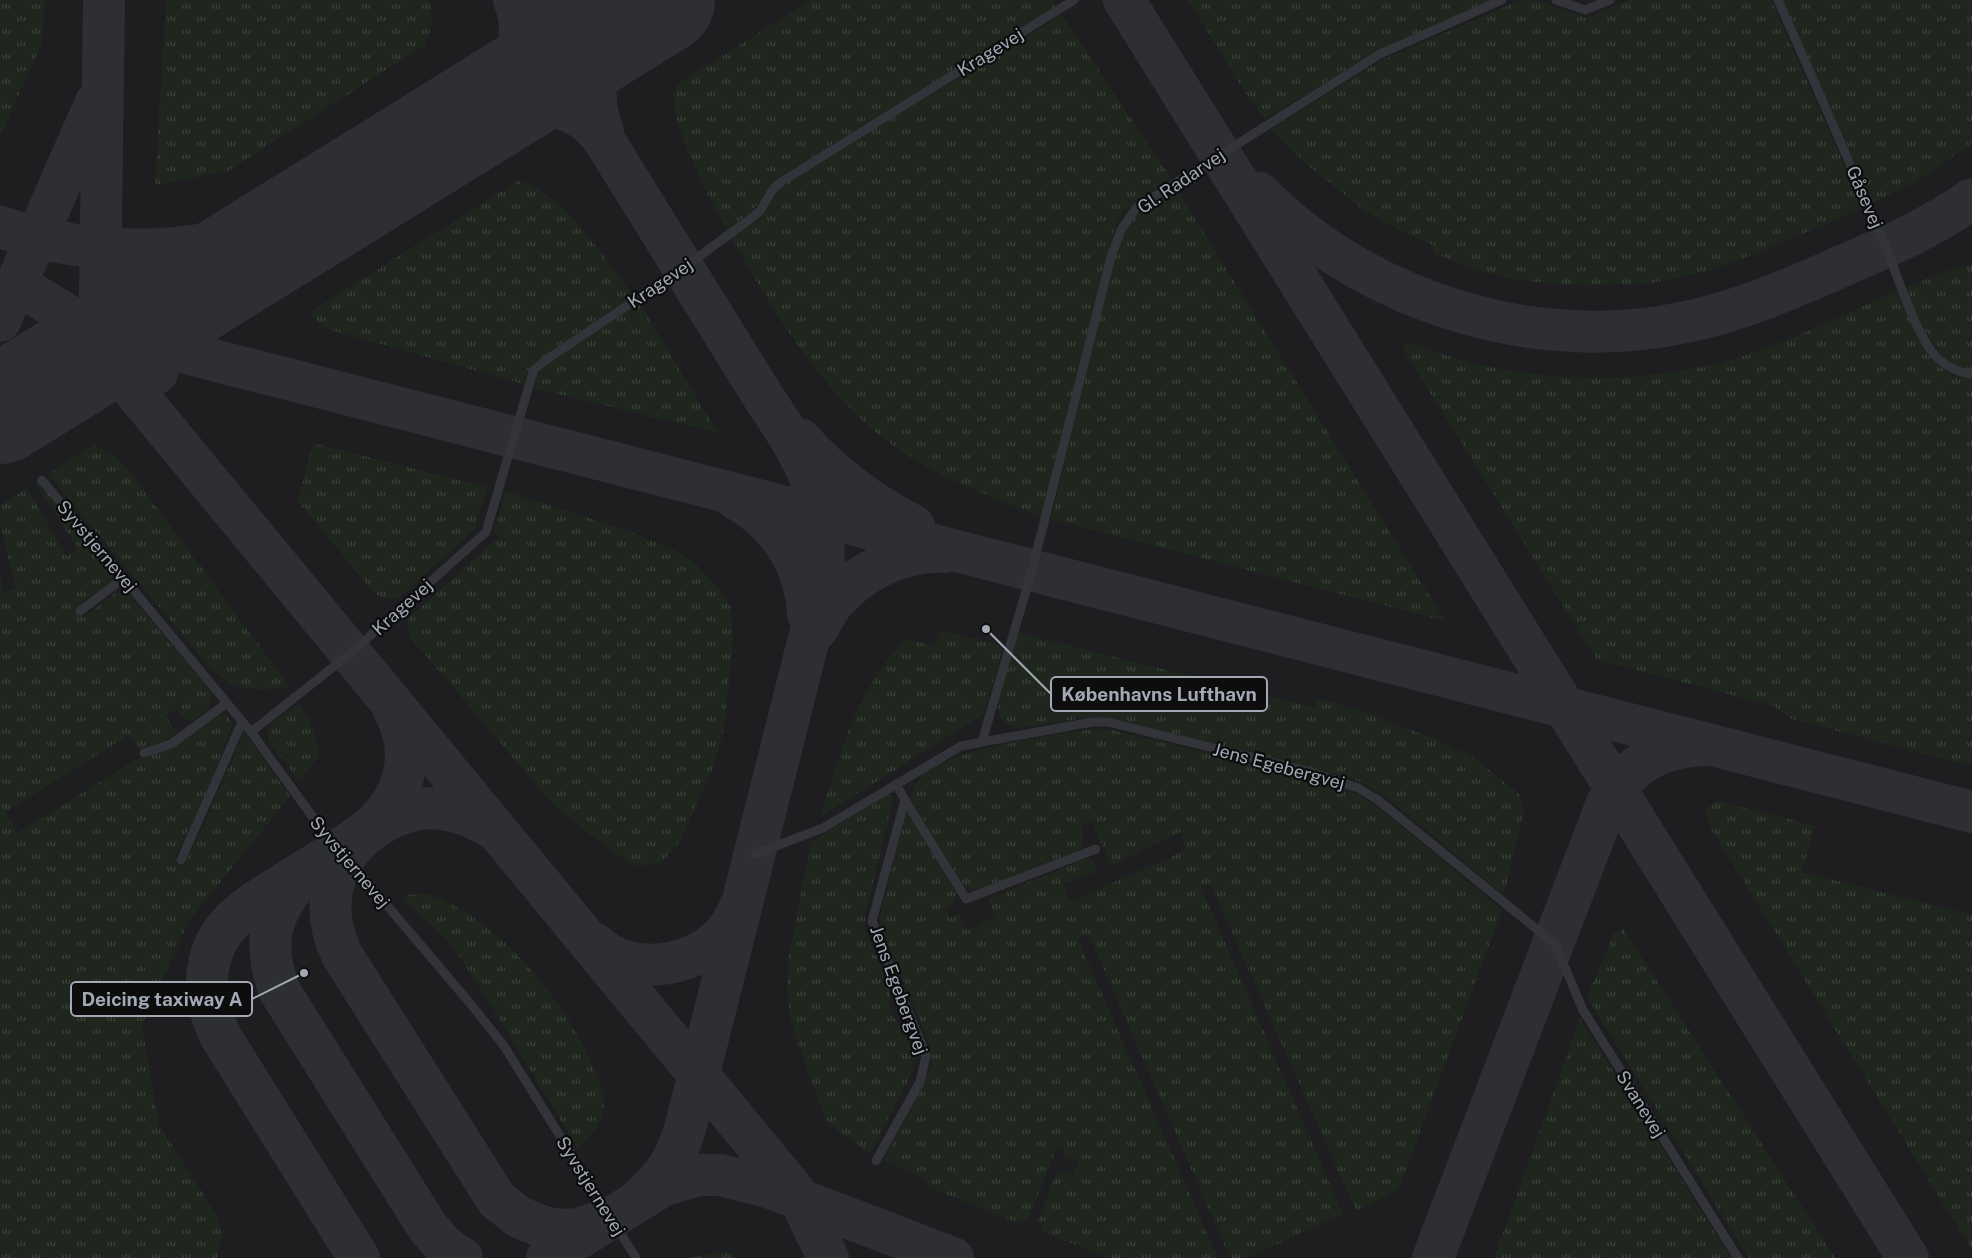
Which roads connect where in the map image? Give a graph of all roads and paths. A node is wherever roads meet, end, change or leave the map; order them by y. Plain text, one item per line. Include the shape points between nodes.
1 (1074, 0) edge
2 (1502, 0) edge
3 (1556, 0) edge
4 (1610, 0) edge
5 (1778, 0) edge
6 (1972, 374) edge
7 (42, 480) dead end
8 (124, 578) junction
9 (80, 611) dead end
10 (227, 703) junction
11 (242, 722) junction
12 (251, 732) junction
13 (982, 742) junction
14 (144, 753) dead end
15 (896, 784) junction
16 (905, 800) junction
17 (1096, 849) dead end
18 (755, 854) dead end
19 (181, 860) dead end
20 (1555, 944) joint
21 (876, 1161) dead end
22 (636, 1258) edge
23 (1738, 1258) edge

1 - 12 lane, Kragevej via 781,182 773,188 760,211 745,223 538,366 530,382 486,532 351,653
2 - 13 lane, Gl. Radarvej via 1380,54 1136,208 1121,230 1111,257 1032,570
3 - 4 lane via 1585,10
5 - 6 lane, Gåsevej via 1929,347 1944,363
7 - 8 lane, Syvstjernevej
8 - 9 lane
8 - 10 lane, Syvstjernevej
10 - 11 lane, Syvstjernevej
10 - 14 lane via 171,744
11 - 12 lane, Syvstjernevej
11 - 19 lane
12 - 22 lane, Syvstjernevej via 317,823 504,1046
13 - 15 lane, Jens Egebergvej via 961,746
13 - 20 lane, Jens Egebergvej via 1092,722 1108,722 1335,779 1378,800
15 - 16 lane
15 - 18 lane, Jens Egebergvej via 823,828
16 - 17 lane via 966,900
16 - 21 lane, Jens Egebergvej via 872,921 926,1056 920,1082
20 - 23 lane, Svanevej via 1583,1010

